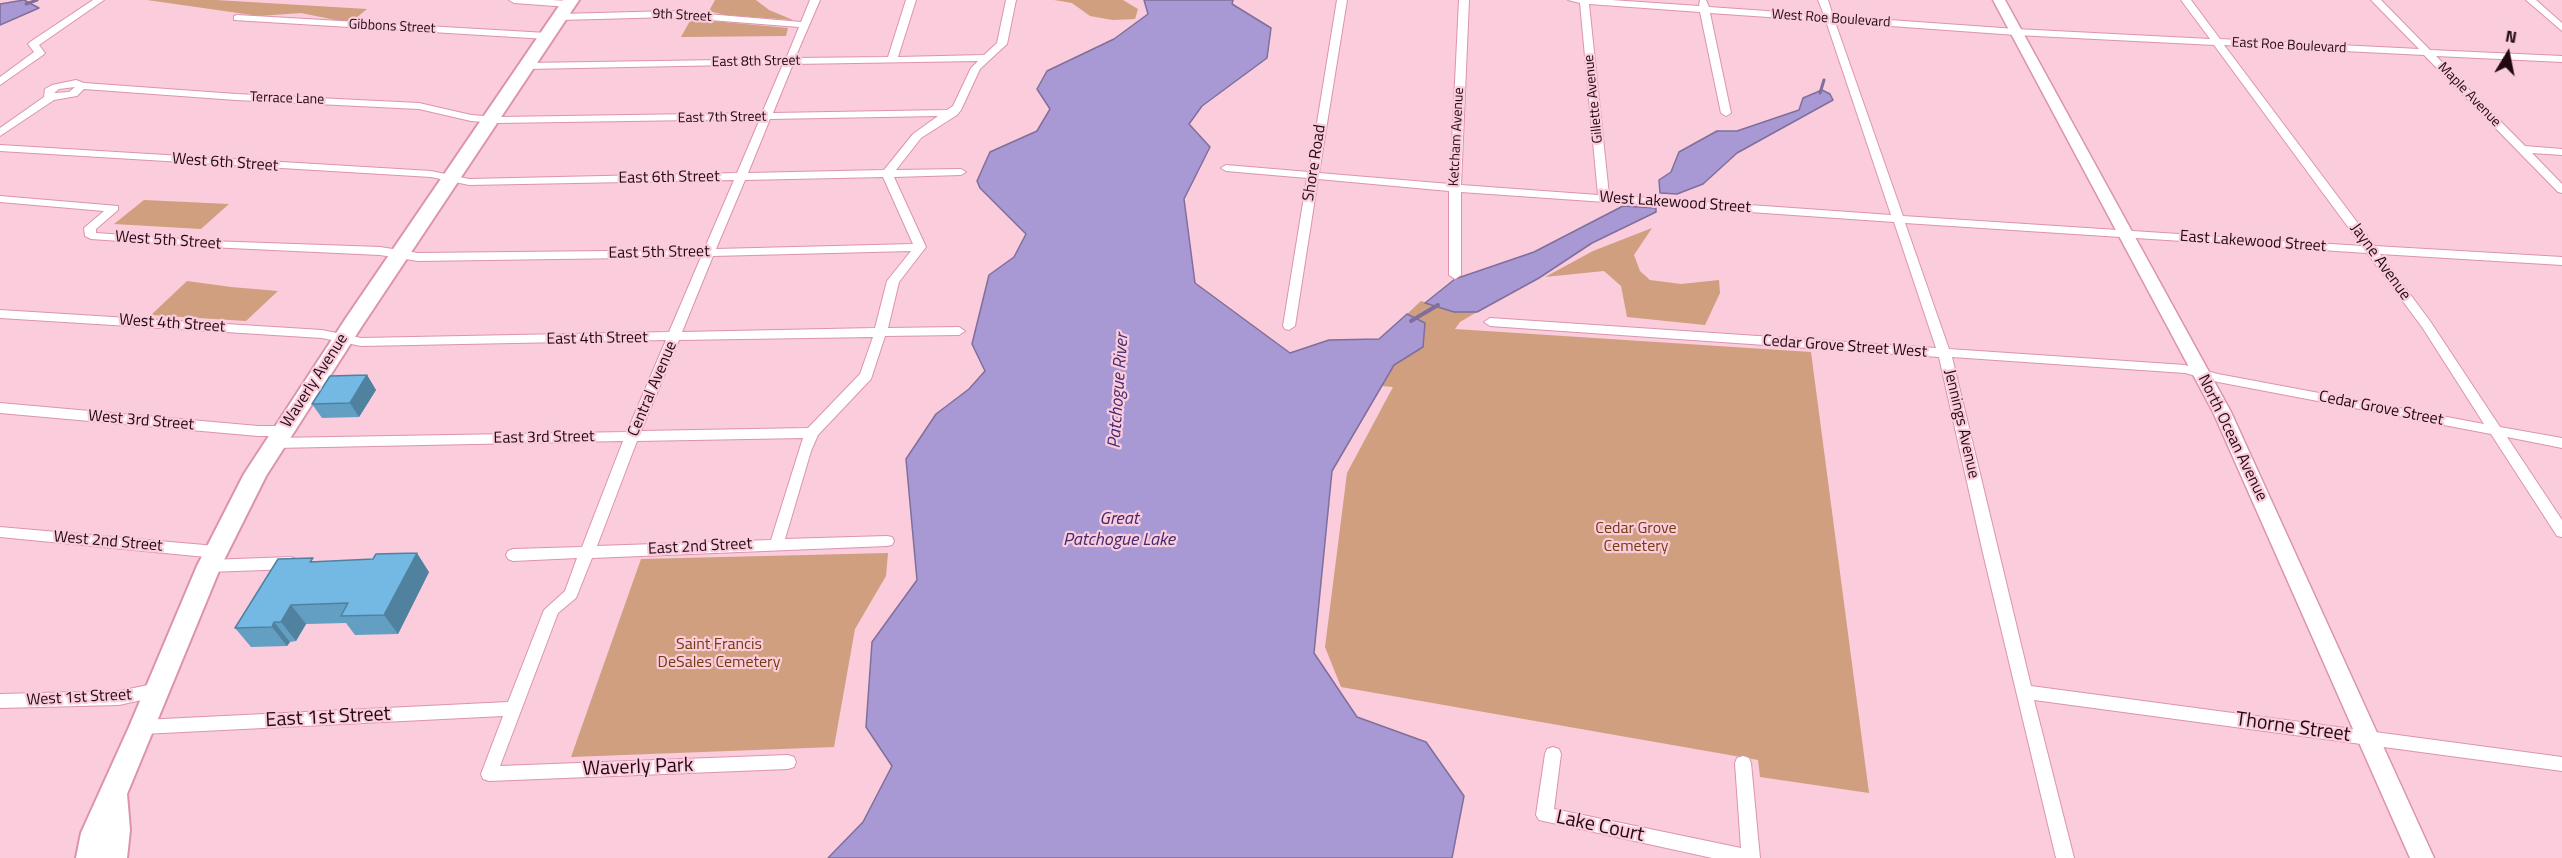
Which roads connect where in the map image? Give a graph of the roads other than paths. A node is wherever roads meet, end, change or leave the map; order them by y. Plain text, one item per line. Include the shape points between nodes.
1 (99, 0) edge
2 (514, 0) edge
3 (815, 0) edge
4 (911, 0) edge
5 (1011, 0) edge
6 (1342, 0) edge
7 (1464, 0) edge
8 (1573, 0) edge
9 (1584, 0) edge
10 (1823, 0) edge
11 (1999, 0) edge
12 (2186, 0) edge
13 (2376, 0) edge
14 (2531, 0) edge
15 (1703, 5) edge
16 (567, 7) edge
17 (237, 18) dead end
18 (1830, 19) junction
19 (804, 25) junction
20 (2562, 28) edge
21 (2016, 32) junction
22 (547, 36) junction
23 (2218, 42) junction
24 (2428, 53) junction
25 (984, 58) junction
26 (2562, 59) edge
27 (892, 60) junction
28 (788, 62) junction
29 (527, 66) junction
30 (0, 82) edge
31 (1726, 112) dead end
32 (953, 113) junction
33 (766, 117) junction
34 (490, 120) junction
35 (0, 133) edge
36 (0, 148) edge
37 (2522, 149) junction
38 (2562, 152) edge
39 (1226, 168) dead end
40 (961, 172) dead end
41 (887, 174) junction
42 (1313, 176) junction
43 (741, 177) junction
44 (450, 178) junction
45 (1455, 188) junction
46 (2562, 190) edge
47 (1604, 198) junction
48 (0, 199) edge
49 (1898, 219) junction
50 (2124, 234) junction
51 (920, 246) junction
52 (2372, 250) junction
53 (710, 253) junction
54 (399, 254) junction
55 (2562, 261) edge
56 (1455, 275) dead end
57 (0, 314) edge
58 (1490, 322) dead end
59 (1289, 326) dead end
60 (959, 331) dead end
61 (880, 334) junction
62 (344, 338) junction
63 (675, 338) junction
64 (1944, 353) junction
65 (2200, 373) junction
66 (0, 408) edge
67 (2499, 432) junction
68 (813, 433) junction
69 (632, 436) junction
70 (279, 437) junction
71 (2562, 443) edge
72 (0, 532) edge
73 (2562, 532) edge
74 (886, 541) dead end
75 (777, 543) junction
76 (588, 553) junction
77 (513, 555) dead end
78 (212, 559) junction
79 (306, 563) edge
80 (158, 690) junction
81 (2025, 692) junction
82 (0, 701) edge
83 (513, 709) junction
84 (143, 727) junction
85 (2367, 738) junction
86 (1553, 754) dead end
87 (788, 762) dead end
88 (1743, 763) dead end
89 (2562, 764) edge
90 (489, 774) joint
91 (115, 794) junction
92 (91, 858) edge
93 (112, 858) edge
94 (1751, 858) edge
95 (2065, 858) edge
96 (2421, 858) edge

1 - 30 street via 33,44 40,53
2 - 16 street, 9th Street
3 - 19 street, Central Avenue
4 - 27 street
5 - 25 street via 1002,44
6 - 42 street, Shore Road
7 - 45 street, Ketcham Avenue
8 - 9 street, West Roe Boulevard
9 - 15 street, West Roe Boulevard
9 - 47 street, Gillette Avenue
10 - 18 street, Jennings Avenue
11 - 21 street, North Ocean Avenue
12 - 23 street, Jayne Avenue
13 - 24 street, Maple Avenue
14 - 20 street
15 - 18 street, West Roe Boulevard
15 - 31 street
16 - 19 street, 9th Street
16 - 22 main road, Waverly Avenue
17 - 22 street, Gibbons Street
18 - 21 street, West Roe Boulevard
18 - 49 street, Jennings Avenue
19 - 28 street, Central Avenue
21 - 23 street, East Roe Boulevard
21 - 50 street, North Ocean Avenue
22 - 29 main road, Waverly Avenue
23 - 24 street, East Roe Boulevard
23 - 52 street, Jayne Avenue
24 - 26 street, East Roe Boulevard
24 - 37 street, Maple Avenue
25 - 27 street, East 8th Street
25 - 32 street
27 - 28 street, East 8th Street
28 - 29 street, East 8th Street
28 - 33 street, Central Avenue
29 - 34 main road, Waverly Avenue
32 - 33 street, East 7th Street
32 - 41 street via 917,136
33 - 34 street, East 7th Street
33 - 43 street, Central Avenue
34 - 35 street, Terrace Lane via 409,105 82,86 73,94 51,97
34 - 44 main road, Waverly Avenue
36 - 44 street, West 6th Street
37 - 38 street
37 - 46 street, Maple Avenue
39 - 42 street, West Lakewood Street
40 - 41 street, East 6th Street
41 - 43 street, East 6th Street
41 - 51 street
42 - 45 street, West Lakewood Street
42 - 59 street, Shore Road
43 - 44 street, East 6th Street via 472,182
43 - 53 street, Central Avenue
44 - 54 main road, Waverly Avenue
45 - 47 street, West Lakewood Street
45 - 56 street, Ketcham Avenue
47 - 49 street, West Lakewood Street
48 - 54 street, West 5th Street via 114,208 90,228 91,236
49 - 50 street, West Lakewood Street
49 - 64 street, Jennings Avenue
50 - 52 street, East Lakewood Street
50 - 65 street, North Ocean Avenue
51 - 53 street, East 5th Street
51 - 61 street via 893,281
52 - 55 street, East Lakewood Street
52 - 67 street, Jayne Avenue
53 - 54 street, East 5th Street via 422,257
53 - 63 street, Central Avenue
54 - 62 main road, Waverly Avenue
57 - 62 street, West 4th Street
58 - 64 street, Cedar Grove Street West
60 - 61 street, East 4th Street
61 - 63 street, East 4th Street
61 - 68 street via 866,376
62 - 63 street, East 4th Street via 367,342
62 - 70 main road, Waverly Avenue
63 - 69 street, Central Avenue
64 - 65 street, Cedar Grove Street West
64 - 81 street, Jennings Avenue
65 - 67 street, Cedar Grove Street
65 - 85 street, North Ocean Avenue via 2233,433
66 - 70 street, West 3rd Street
67 - 71 street, Cedar Grove Street
67 - 73 street, Jayne Avenue
68 - 69 street, East 3rd Street
68 - 75 street
69 - 70 street, East 3rd Street
69 - 76 street, Central Avenue
70 - 78 main road, Waverly Avenue
72 - 78 street, West 2nd Street
74 - 75 street, East 2nd Street
75 - 76 street, East 2nd Street
76 - 77 street, East 2nd Street
76 - 83 street, Central Avenue via 571,594 552,610
78 - 79 street
78 - 80 main road, Waverly Avenue
80 - 82 street, West 1st Street via 119,698
80 - 84 main road, Waverly Avenue
81 - 85 street, Thorne Street
81 - 95 street, Jennings Avenue
83 - 84 street, East 1st Street
83 - 90 street, Central Avenue
84 - 91 main road, Waverly Avenue
85 - 89 street, Thorne Street
85 - 96 street, North Ocean Avenue
86 - 94 street, Lake Court via 1545,815
87 - 90 street, Waverly Park
88 - 94 street
91 - 92 main road, Waverly Avenue via 96,833
91 - 93 main road, Waverly Avenue

